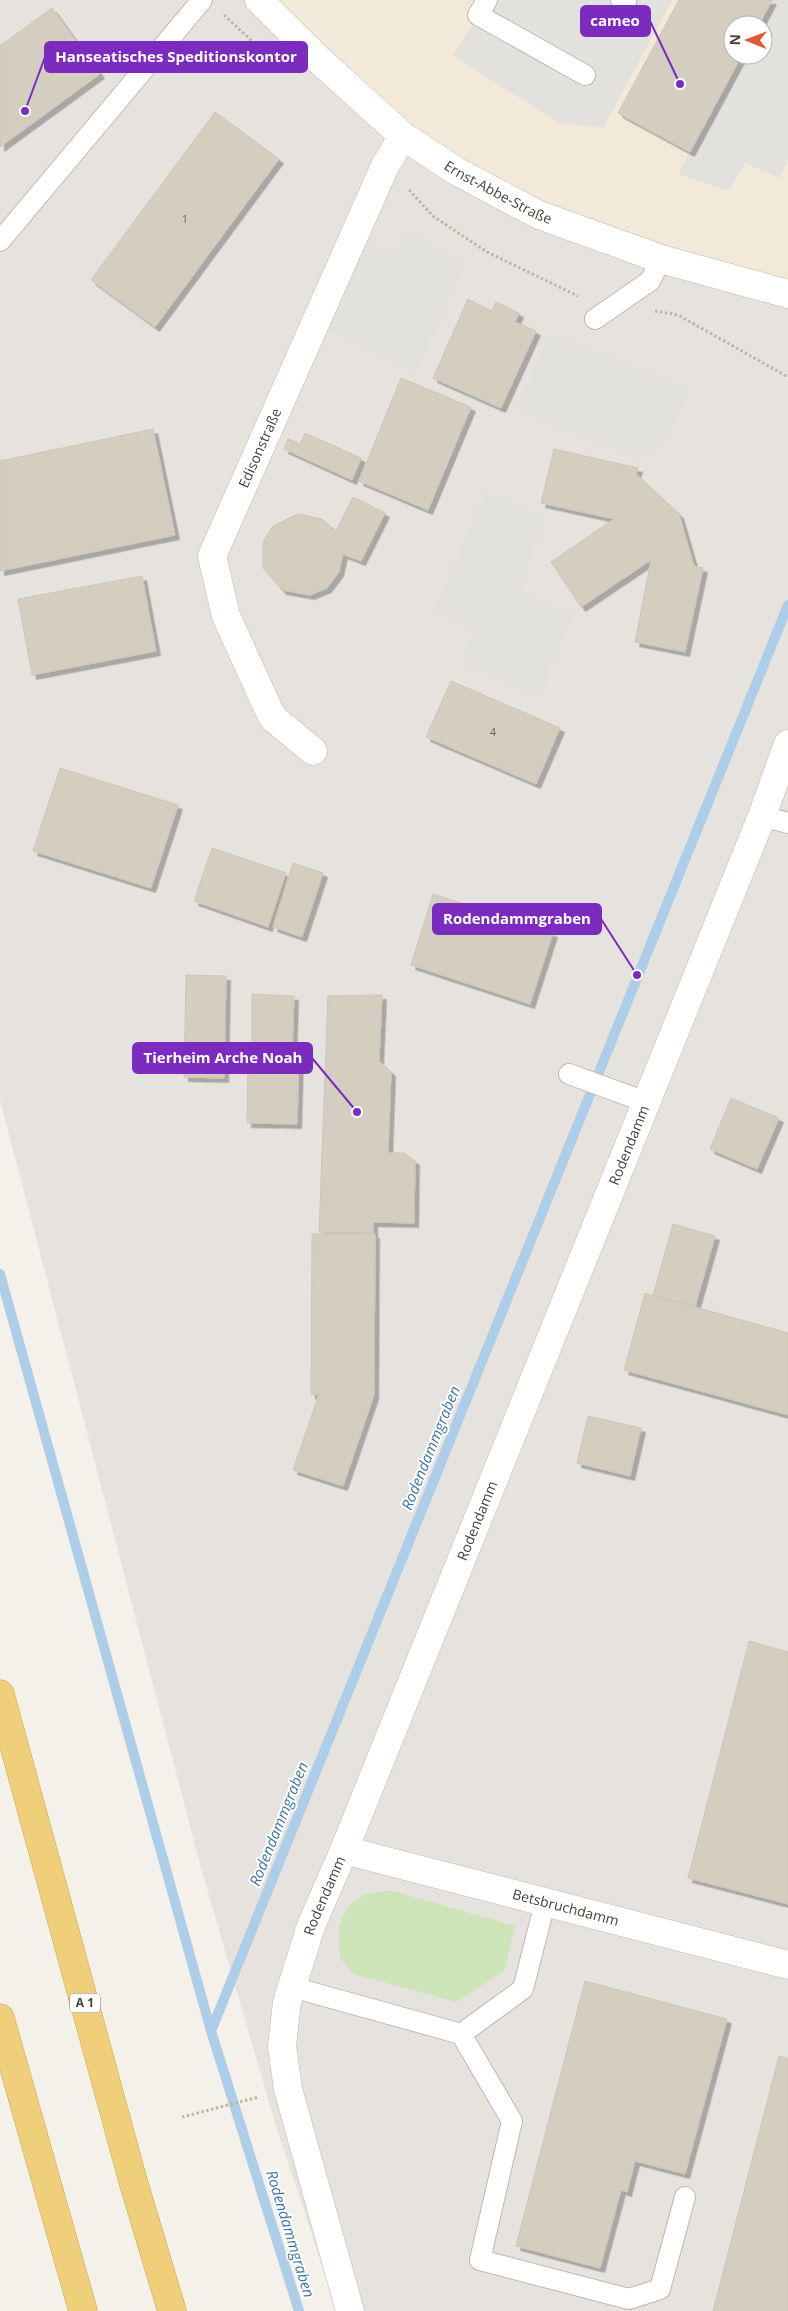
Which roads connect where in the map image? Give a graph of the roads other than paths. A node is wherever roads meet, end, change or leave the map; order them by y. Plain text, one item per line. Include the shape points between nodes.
1 (202, 0) edge
2 (260, 0) edge
3 (487, 0) edge
4 (585, 76) dead end
5 (403, 136) junction
6 (0, 241) edge
7 (661, 259) junction
8 (788, 294) edge
9 (595, 319) dead end
10 (788, 744) edge
11 (313, 750) dead end
12 (762, 816) junction
13 (788, 823) edge
14 (569, 1074) dead end
15 (646, 1102) junction
16 (0, 1694) edge
17 (344, 1850) junction
18 (545, 1903) junction
19 (788, 1965) edge
20 (292, 1987) junction
21 (0, 2018) edge
22 (461, 2034) junction
23 (685, 2197) dead end
24 (83, 2311) edge
25 (172, 2311) edge
26 (350, 2311) edge

1 - 6 lane
2 - 5 street, Ernst-Abbe-Straße via 318,59
3 - 4 lane via 478,15
5 - 7 street, Ernst-Abbe-Straße via 456,171 539,215
5 - 11 street, Edisonstraße via 385,166 212,556 226,616 272,716
7 - 8 street, Ernst-Abbe-Straße
7 - 9 lane via 650,281
10 - 12 street, Rodendamm
12 - 13 lane
12 - 15 street, Rodendamm
14 - 15 lane
15 - 17 street, Rodendamm
16 - 25 highway, A 1 via 133,2181
17 - 18 street, Betsbruchdamm
17 - 20 street, Rodendamm via 311,1926
18 - 19 street, Betsbruchdamm
18 - 22 lane via 524,1989
20 - 22 lane
20 - 26 street, Rodendamm via 282,2046 288,2089
21 - 24 highway
22 - 23 lane via 512,2122 480,2260 629,2300 660,2289

